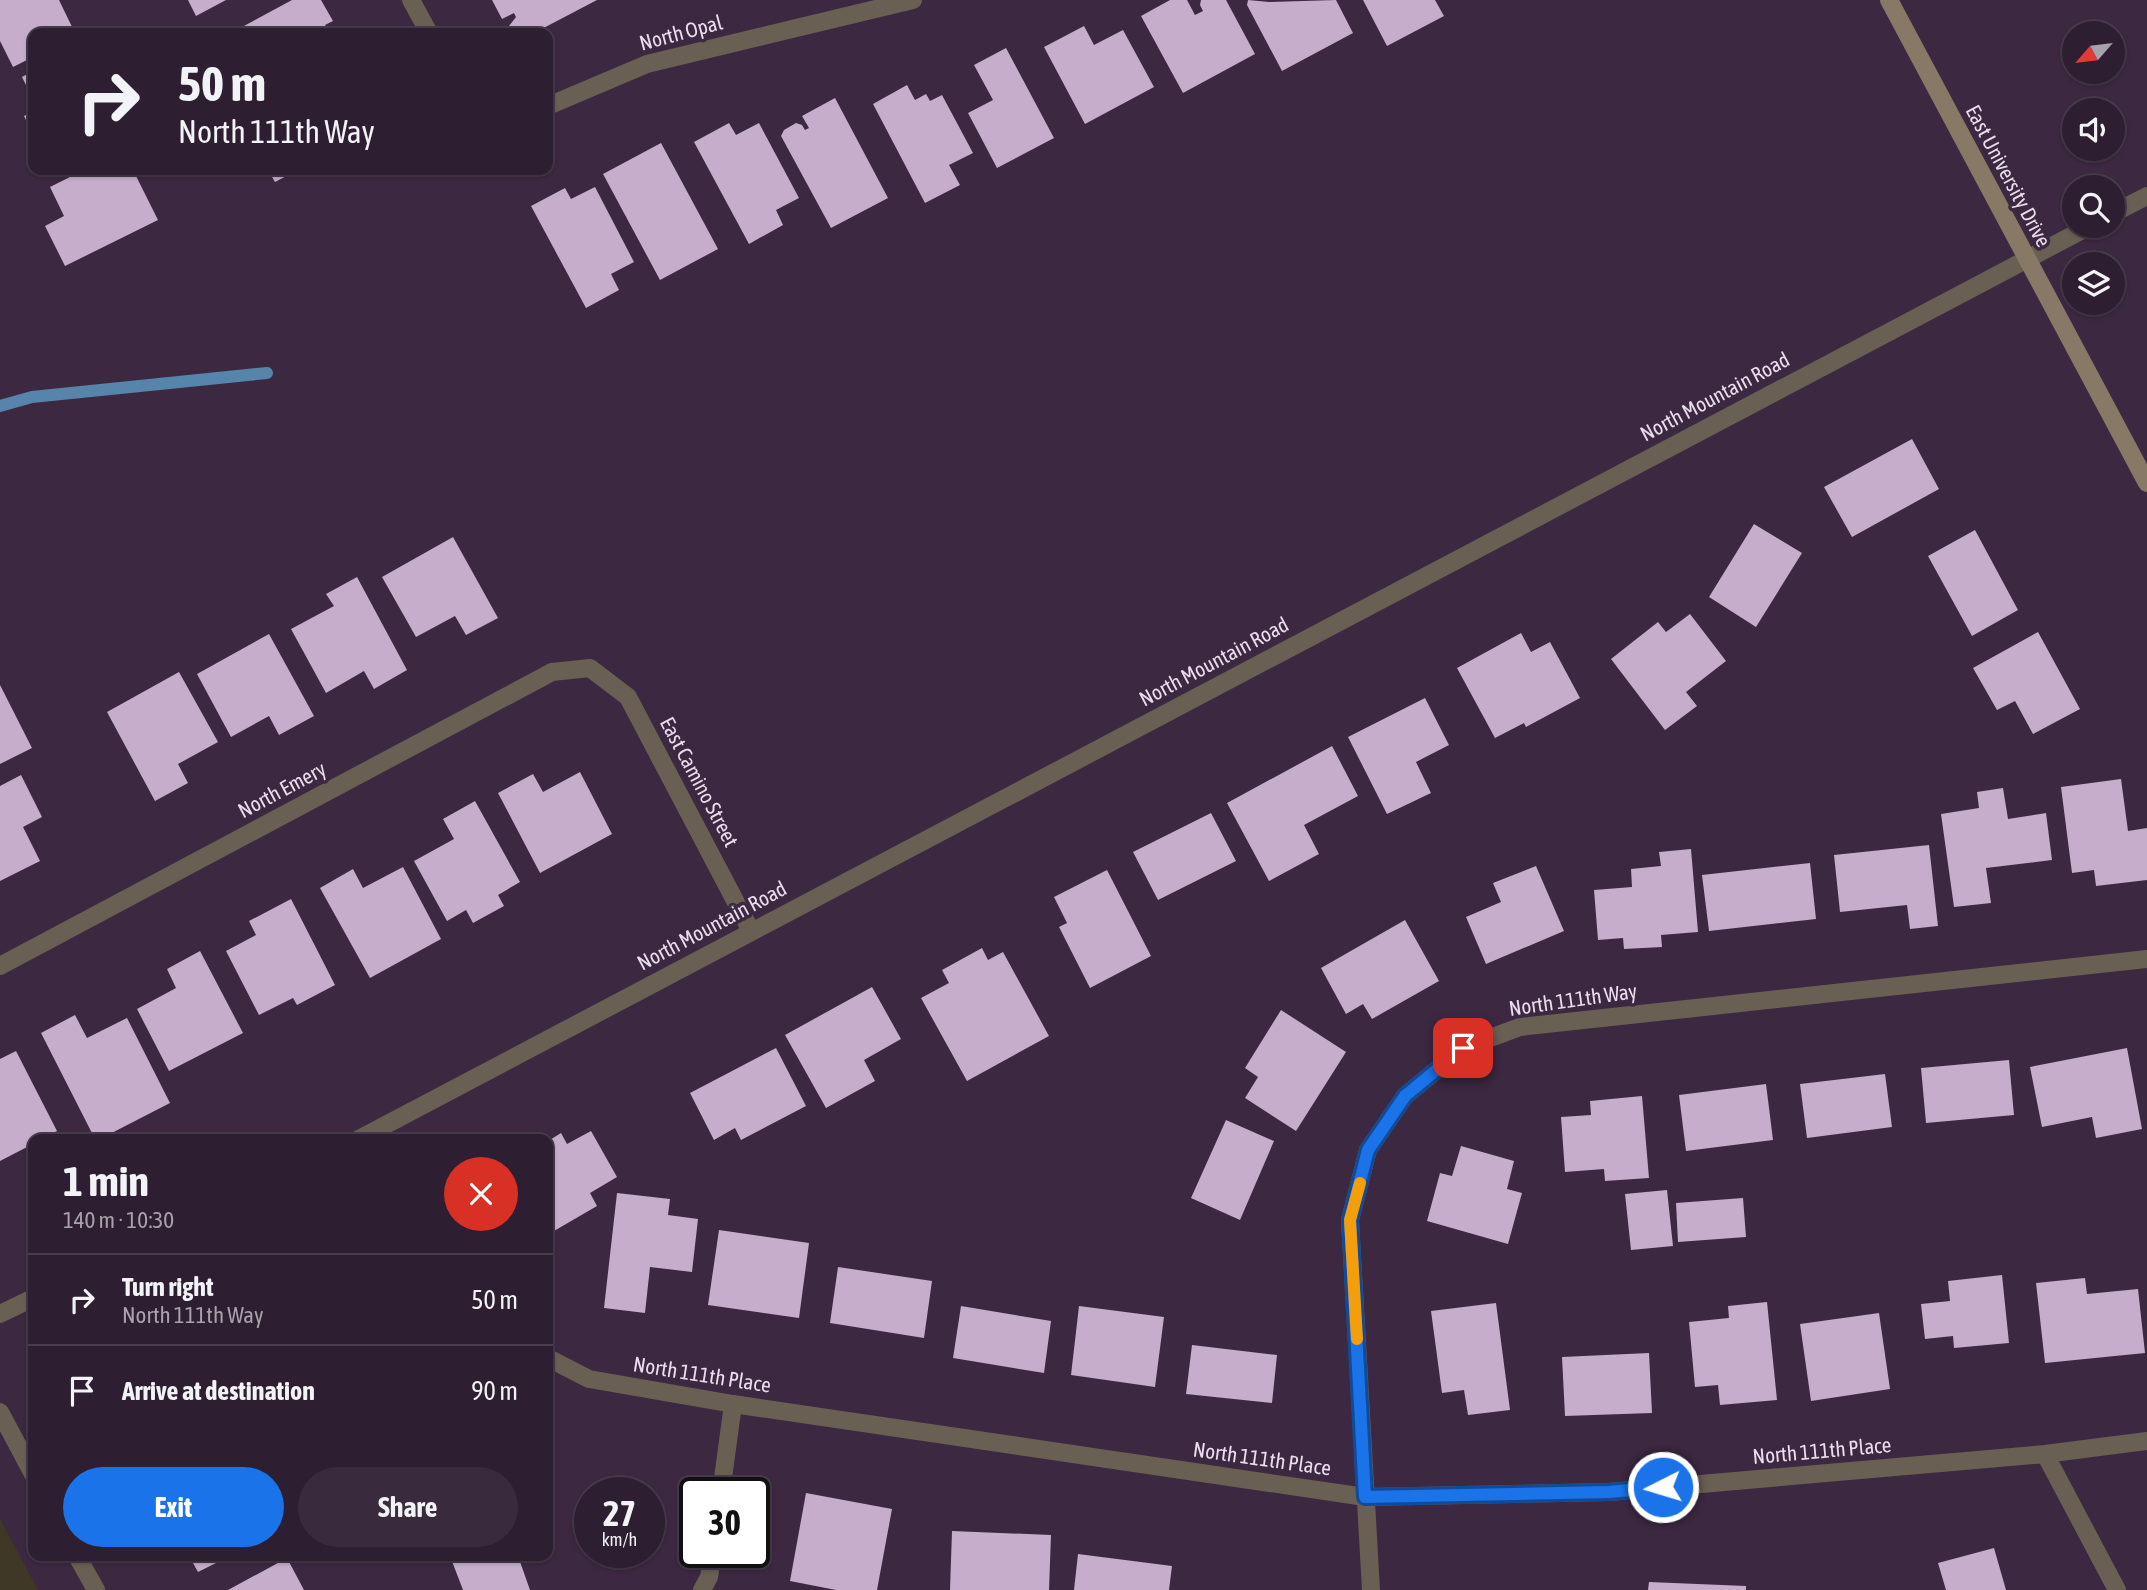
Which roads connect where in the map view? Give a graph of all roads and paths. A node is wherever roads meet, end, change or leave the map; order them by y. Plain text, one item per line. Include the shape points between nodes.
1 (411, 0) edge
2 (913, 0) edge
3 (1889, 0) edge
4 (426, 28) edge
5 (553, 105) edge
6 (2147, 196) edge
7 (2125, 207) edge
8 (2067, 238) edge
9 (2026, 259) junction
10 (2147, 483) edge
11 (590, 668) joint
12 (751, 931) junction
13 (2147, 959) edge
14 (0, 967) edge
15 (383, 1134) edge
16 (28, 1300) edge
17 (0, 1314) edge
18 (553, 1360) edge
19 (733, 1404) junction
20 (0, 1412) edge
21 (2147, 1441) edge
22 (2045, 1454) junction
23 (28, 1465) edge
24 (723, 1477) edge
25 (1365, 1497) junction
26 (80, 1561) edge
27 (710, 1568) edge
28 (96, 1590) edge
29 (702, 1590) edge
30 (1371, 1590) edge
31 (2117, 1590) edge

1 - 4 street
2 - 5 street, North Opal via 647,64
3 - 9 main road, East University Drive
6 - 7 street
8 - 9 street, North Mountain Road
9 - 10 main road, East University Drive
9 - 12 street, North Mountain Road
11 - 12 street, East Camino Street via 628,696
11 - 14 street, North Emery via 552,672
12 - 15 street, North Mountain Road
13 - 25 street, North 111th Way via 1520,1027 1463,1048 1405,1096 1368,1150 1350,1220
16 - 17 street
18 - 19 street, North 111th Place via 589,1379
19 - 24 street
19 - 25 street, North 111th Place
20 - 23 street
21 - 22 street, North 111th Place
22 - 25 street, North 111th Place via 1609,1492
22 - 31 street
25 - 30 street, North 111th Way
26 - 28 street
27 - 29 street

